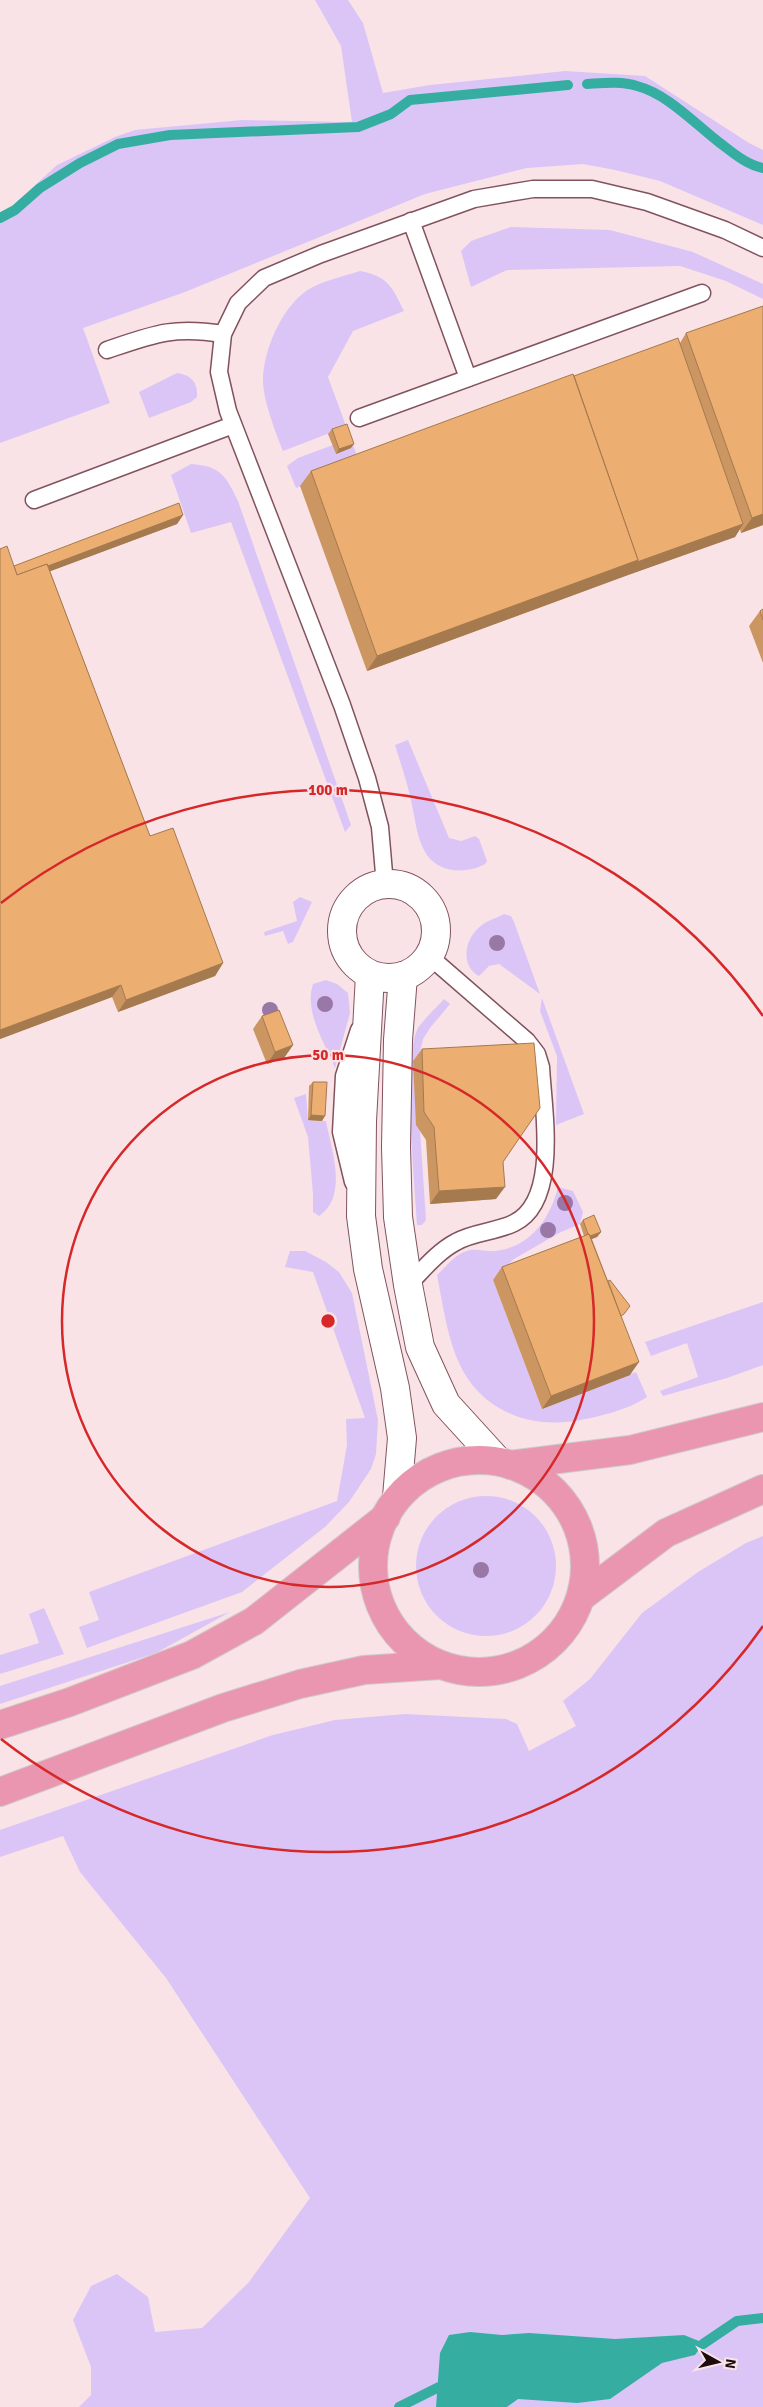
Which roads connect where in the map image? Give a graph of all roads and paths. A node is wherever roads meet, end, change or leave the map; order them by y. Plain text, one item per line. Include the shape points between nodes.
1 (411, 222) junction
2 (763, 248) edge
3 (702, 293) dead end
4 (223, 334) junction
5 (107, 350) dead end
6 (468, 378) junction
7 (359, 418) dead end
8 (233, 425) junction
9 (34, 500) dead end
10 (385, 885) junction
11 (429, 956) junction
12 (403, 976) junction
13 (370, 986) junction
14 (408, 1285) junction
15 (763, 1417) edge
16 (504, 1463) junction
17 (763, 1489) edge
18 (391, 1507) junction
19 (581, 1596) junction
20 (440, 1665) junction
21 (0, 1724) edge
22 (0, 1792) edge

1 - 2 lane via 474,199 534,189 592,189 647,202 725,230
1 - 4 lane via 264,278 238,303
1 - 6 lane
3 - 6 lane
4 - 5 lane via 193,329 158,332
4 - 8 lane via 219,372
6 - 7 lane
8 - 9 lane
8 - 10 lane via 342,705 367,778 380,827
10 - 11 street via 410,889 430,909 436,924 435,941
10 - 13 street via 363,891 351,902 343,917 341,934 347,953
11 - 12 street via 418,968
11 - 14 lane via 527,1041 537,1054 541,1067 546,1163 536,1200 527,1214 515,1223 457,1241 437,1255
12 - 13 street via 387,978
12 - 14 street via 396,1147 398,1217
13 - 18 street via 362,1121 361,1216 368,1270 395,1388 402,1438
14 - 16 street via 420,1347 446,1404
15 - 16 main road via 630,1450
16 - 18 main road via 460,1460 425,1473
16 - 19 main road via 532,1473 557,1492 577,1523 586,1560
17 - 19 main road via 666,1533
18 - 20 main road via 378,1530 372,1566 385,1617 408,1646
18 - 21 main road via 307,1581 254,1621 192,1655 70,1702
19 - 20 main road via 564,1630 538,1655 513,1667 476,1672
20 - 22 main road via 364,1670 300,1684 223,1708

